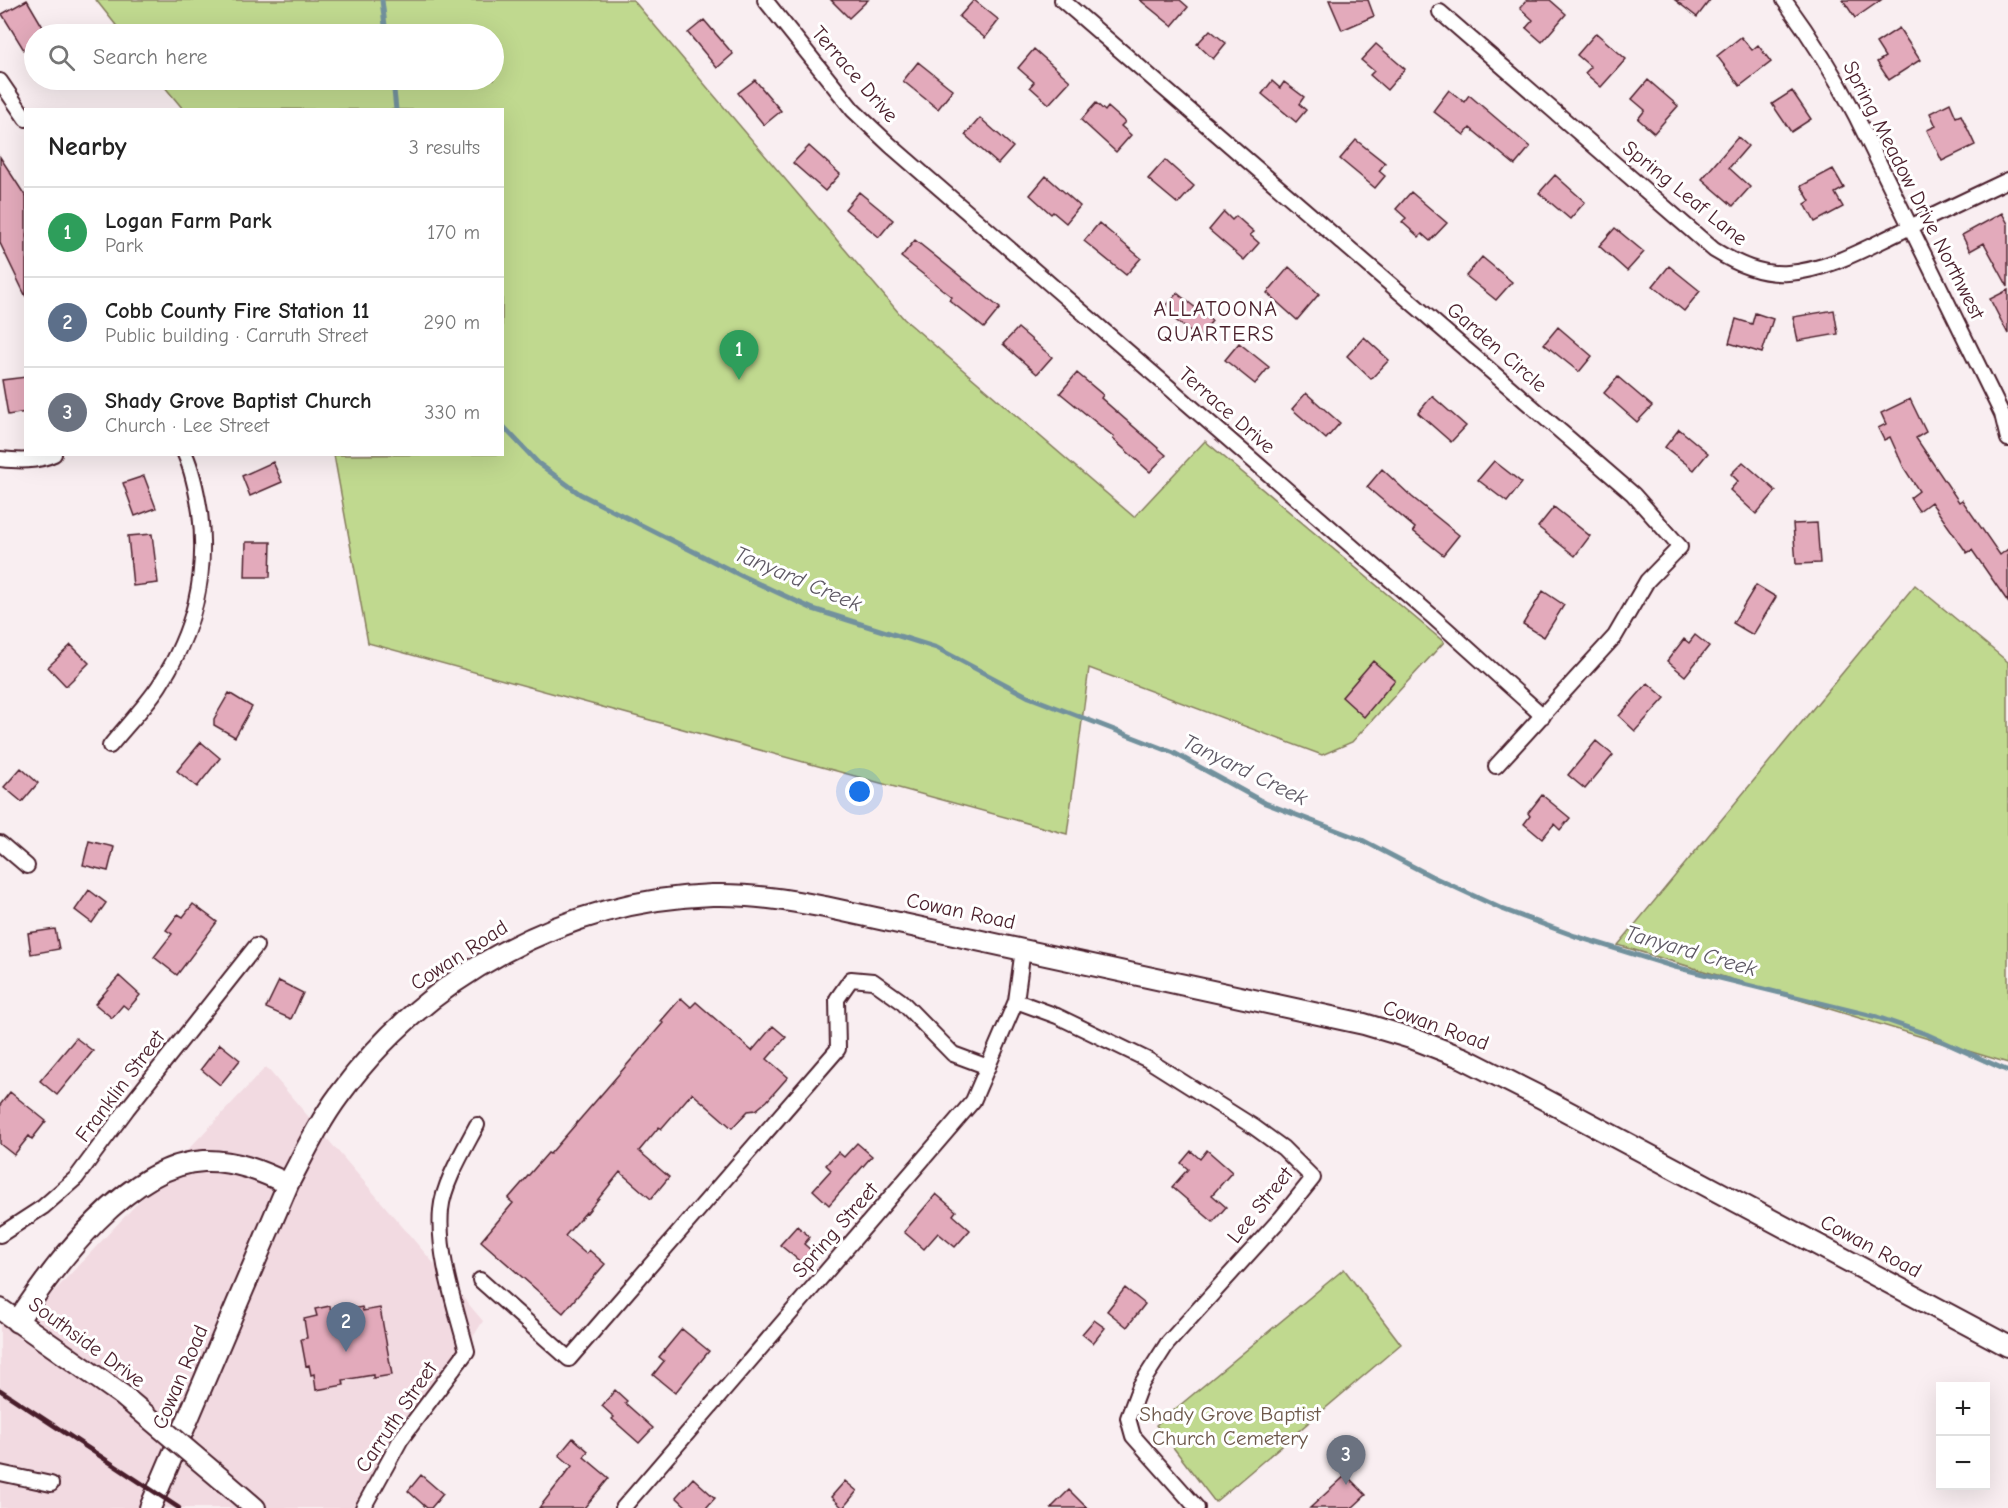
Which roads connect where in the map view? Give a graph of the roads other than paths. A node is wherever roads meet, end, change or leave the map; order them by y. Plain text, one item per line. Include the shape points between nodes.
1 (765, 0) edge
2 (1062, 0) edge
3 (1784, 0) edge
4 (1440, 12) dead end
5 (0, 81) edge
6 (24, 116) edge
7 (2008, 180) edge
8 (1909, 227) junction
9 (2008, 439) edge
10 (50, 456) edge
11 (186, 456) edge
12 (0, 459) edge
13 (1543, 716) junction
14 (110, 746) dead end
15 (1496, 766) dead end
16 (0, 843) edge
17 (27, 866) dead end
18 (256, 946) dead end
19 (1023, 949) junction
20 (1016, 1001) junction
21 (988, 1067) junction
22 (477, 1125) dead end
23 (288, 1184) junction
24 (0, 1234) edge
25 (480, 1280) dead end
26 (0, 1309) edge
27 (17, 1322) junction
28 (2008, 1346) edge
29 (0, 1473) edge
30 (51, 1484) dead end
31 (150, 1508) edge
32 (255, 1508) edge
33 (363, 1508) edge
34 (623, 1508) edge
35 (1197, 1508) edge

1 - 13 street, Terrace Drive via 853,110 883,138
2 - 13 street, Garden Circle via 1633,494 1680,547 1647,580 1615,636
3 - 8 street, Spring Meadow Drive Northwest via 1834,74
4 - 8 street, Spring Leaf Lane via 1714,250 1736,263 1761,271 1787,273 1821,267
5 - 6 street
7 - 8 street, Spring Leaf Lane
8 - 9 street, Spring Meadow Drive Northwest via 2002,414
10 - 12 street
11 - 14 street via 198,498 203,538 200,589 172,664
13 - 15 street, Garden Circle
16 - 17 street
18 - 24 street, Franklin Street via 76,1178 43,1207
19 - 20 street, Spring Street
19 - 23 main road, Cowan Road via 768,897 701,896 656,901 595,915 537,935 485,961 395,1030 339,1094
19 - 28 main road, Cowan Road via 1364,1024 1463,1058
20 - 21 street, Spring Street
20 - 35 street, Lee Street via 1057,1016 1148,1060 1261,1132 1313,1178 1167,1344 1140,1386 1128,1418 1133,1436
21 - 25 street via 953,1054 901,1001 873,981 851,979 837,999 838,1049 569,1359
21 - 34 street, Spring Street via 973,1101
22 - 33 street, Carruth Street via 452,1173 441,1208 442,1243 467,1351 402,1439
23 - 27 main road via 253,1168 222,1162 182,1164 161,1172 100,1218 60,1262
23 - 31 main road, Cowan Road
26 - 27 main road, Southside Drive
27 - 32 main road, Southside Drive, bridge via 122,1395
29 - 30 street

